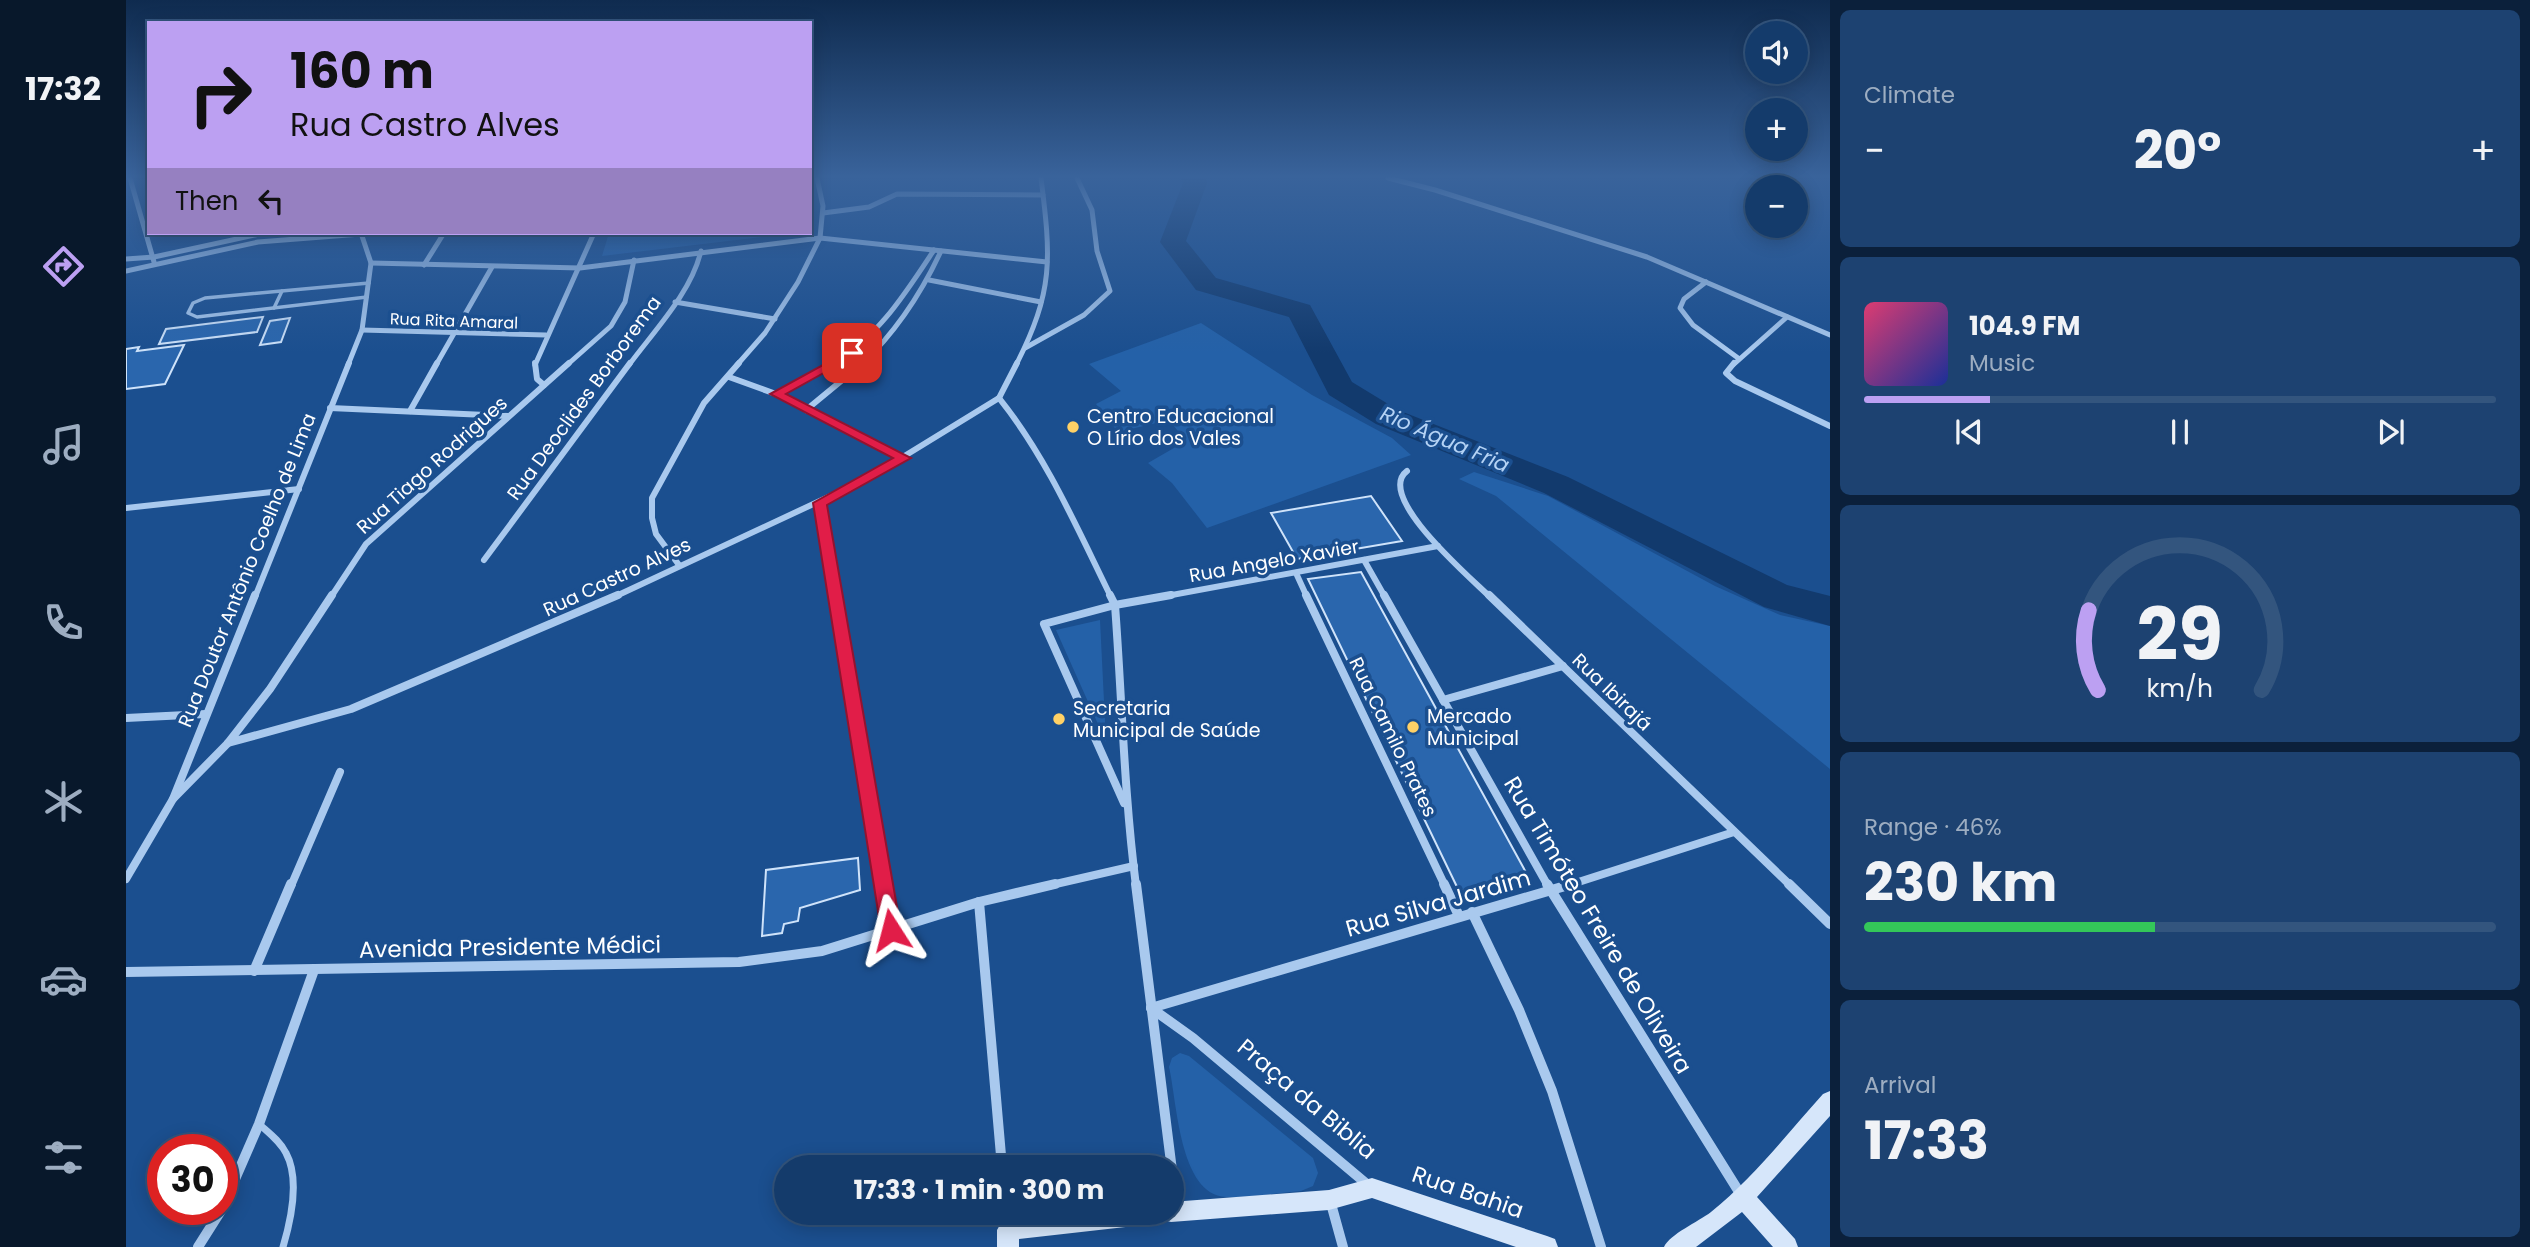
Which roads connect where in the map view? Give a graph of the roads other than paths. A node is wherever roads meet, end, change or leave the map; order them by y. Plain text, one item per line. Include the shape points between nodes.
1 (148, 236) edge
2 (249, 236) edge
3 (324, 236) edge
4 (362, 236) edge
5 (442, 236) edge
6 (593, 236) edge
7 (1045, 236) edge
8 (1095, 236) edge
9 (1581, 236) edge
10 (820, 238) junction
11 (937, 250) junction
12 (701, 251) junction
13 (155, 257) junction
14 (126, 259) edge
15 (634, 260) junction
16 (1047, 262) junction
17 (371, 263) junction
18 (424, 265) junction
19 (153, 267) junction
20 (492, 267) junction
21 (580, 268) junction
22 (126, 271) edge
23 (929, 280) junction
24 (1706, 282) junction
25 (369, 283) junction
26 (282, 291) junction
27 (367, 297) junction
28 (675, 302) junction
29 (1041, 302) junction
30 (274, 308) junction
31 (1787, 317) junction
32 (775, 319) junction
33 (362, 330) junction
34 (453, 334) junction
35 (546, 335) junction
36 (1830, 335) edge
37 (1024, 348) junction
38 (1738, 358) junction
39 (729, 377) junction
40 (544, 385) junction
41 (776, 394) junction
42 (999, 398) junction
43 (330, 408) junction
44 (806, 410) junction
45 (410, 411) junction
46 (509, 416) junction
47 (1830, 426) edge
48 (904, 458) junction
49 (1407, 471) dead end
50 (299, 489) junction
51 (820, 503) junction
52 (126, 508) edge
53 (1438, 546) junction
54 (484, 560) dead end
55 (1364, 560) junction
56 (679, 565) junction
57 (1296, 573) junction
58 (1115, 605) junction
59 (1563, 666) junction
60 (1443, 700) junction
61 (206, 714) junction
62 (126, 718) edge
63 (228, 743) junction
64 (340, 772) dead end
65 (173, 799) junction
66 (1126, 807) junction
67 (1734, 832) junction
68 (1134, 866) junction
69 (126, 878) edge
70 (1551, 891) junction
71 (979, 902) junction
72 (1472, 912) junction
73 (1459, 916) junction
74 (1830, 924) edge
75 (891, 930) junction
76 (314, 970) junction
77 (254, 971) junction
78 (126, 972) edge
79 (1151, 1008) junction
80 (1830, 1101) edge
81 (259, 1124) junction
82 (1001, 1155) edge
83 (1165, 1155) edge
84 (238, 1172) edge
85 (1372, 1188) junction
86 (1742, 1196) junction
87 (1329, 1200) junction
88 (1184, 1211) edge
89 (212, 1225) edge
90 (1070, 1225) edge
91 (1008, 1233) edge
92 (1701, 1242) edge
93 (198, 1247) edge
94 (283, 1247) edge
95 (1343, 1247) edge
96 (1547, 1247) edge
97 (1601, 1247) edge
98 (1675, 1247) edge
99 (1787, 1247) edge

1 - 13 street
2 - 13 street
3 - 19 street via 258,242
4 - 17 street
5 - 18 street
6 - 21 street
7 - 16 street
8 - 37 street via 1110,291 1105,301
9 - 24 street
10 - 11 street
10 - 12 street
10 - 32 street
11 - 16 street
11 - 23 street
11 - 41 street via 897,307 852,353
12 - 15 street
12 - 28 street, Rua Deoclides Borborema
13 - 14 street
13 - 19 street
15 - 21 street
15 - 40 street, Rua Tiago Rodrigues via 625,302 615,320
16 - 29 street
17 - 18 street
17 - 25 street, Rua Doutor Antônio Coelho de Lima
18 - 20 street
19 - 22 street
20 - 21 street
20 - 34 street
21 - 35 street
23 - 29 street
23 - 44 street via 874,354
24 - 31 street
24 - 38 street via 1684,299 1680,308 1693,325
25 - 26 lane
25 - 27 street, Rua Doutor Antônio Coelho de Lima
26 - 30 lane
26 - 30 lane via 205,298 193,303 188,313 197,317
27 - 30 lane
27 - 33 street, Rua Doutor Antônio Coelho de Lima
28 - 32 street
28 - 54 street, Rua Deoclides Borborema
29 - 37 street
31 - 36 street
31 - 38 street
32 - 39 street
33 - 34 street, Rua Rita Amaral
33 - 43 street, Rua Doutor Antônio Coelho de Lima
34 - 35 street, Rua Rita Amaral
34 - 45 street
35 - 40 street via 534,370
37 - 42 street
38 - 47 street via 1726,369 1735,381
39 - 41 street
39 - 56 street via 704,403 652,498 653,531
40 - 46 street, Rua Tiago Rodrigues
41 - 44 street
42 - 48 street, Rua Castro Alves
42 - 58 street via 1053,479
43 - 45 street
43 - 50 street, Rua Doutor Antônio Coelho de Lima
44 - 48 street
45 - 46 street
46 - 63 street, Rua Tiago Rodrigues via 366,544 271,690
48 - 51 street, Rua Castro Alves
49 - 53 street, Rua Ibirajá via 1399,479 1402,499
50 - 52 street
50 - 61 street, Rua Doutor Antônio Coelho de Lima
51 - 56 street, Rua Castro Alves
51 - 75 street
53 - 55 street, Rua Angelo Xavier
53 - 59 street, Rua Ibirajá
55 - 57 street, Rua Angelo Xavier
55 - 60 street, Rua Timóteo Freire de Oliveira
56 - 63 street, Rua Castro Alves via 501,647 351,709
57 - 58 street, Rua Angelo Xavier
57 - 73 street, Rua Camilo Prates
58 - 66 street
58 - 66 street, Rua Angelo Xavier via 1044,624
59 - 60 street
59 - 67 street, Rua Ibirajá
60 - 70 street, Rua Timóteo Freire de Oliveira
61 - 62 street
61 - 65 street, Rua Doutor Antônio Coelho de Lima
63 - 65 street, Rua Tiago Rodrigues
64 - 77 street
65 - 69 street, Rua Doutor Antônio Coelho de Lima
66 - 68 street
67 - 70 street, Rua Silva Jardim
67 - 74 street, Rua Ibirajá
68 - 71 street, Avenida Presidente Médici
68 - 79 street
70 - 72 street, Rua Silva Jardim
70 - 86 street, Rua Timóteo Freire de Oliveira
71 - 75 street, Avenida Presidente Médici
71 - 82 street
72 - 73 street, Rua Silva Jardim
72 - 97 street via 1552,1091
73 - 79 street, Rua Silva Jardim
75 - 76 street, Avenida Presidente Médici via 822,951 739,962
76 - 77 street, Avenida Presidente Médici
76 - 81 street
77 - 78 street, Avenida Presidente Médici
79 - 83 street
79 - 85 street, Praça da Biblia
80 - 86 main road
81 - 84 street
81 - 94 lane via 288,1158 290,1225
85 - 87 main road, Praça da Biblia
85 - 96 main road, Rua Bahia
86 - 92 main road
86 - 99 main road
87 - 88 main road, Praça da Biblia
87 - 95 street
89 - 93 street
90 - 91 main road, Praça da Biblia
92 - 98 main road

